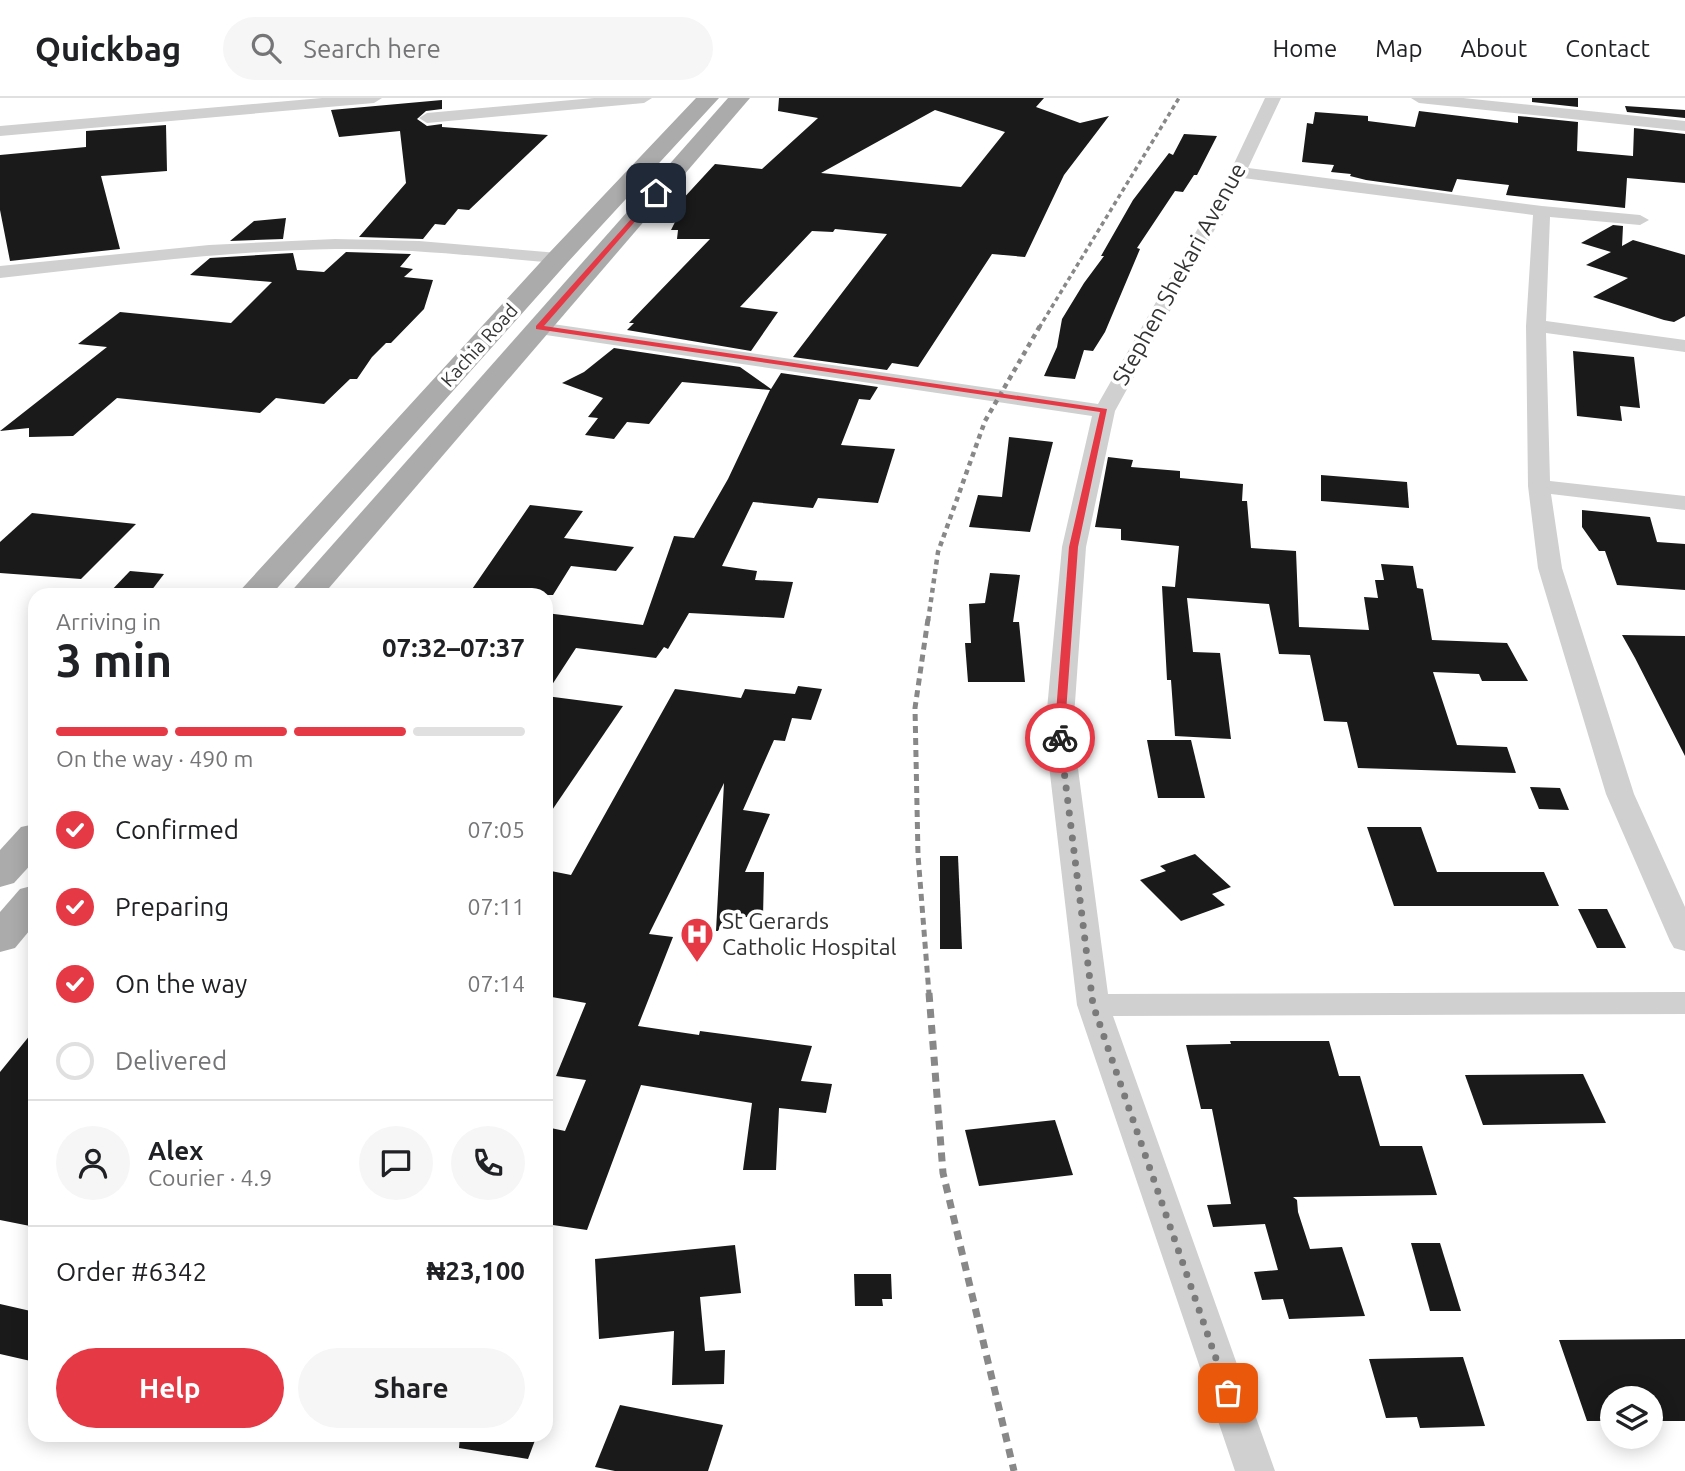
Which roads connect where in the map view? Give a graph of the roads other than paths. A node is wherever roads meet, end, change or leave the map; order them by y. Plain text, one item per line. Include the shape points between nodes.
1 (374, 98) edge
2 (644, 98) edge
3 (708, 98) edge
4 (739, 98) edge
5 (1273, 98) edge
6 (1419, 98) edge
7 (427, 118) dead end
8 (1685, 126) edge
9 (0, 131) edge
10 (1238, 172) junction
11 (1542, 211) junction
12 (1640, 220) dead end
13 (558, 258) junction
14 (0, 272) edge
15 (1536, 326) junction
16 (539, 328) junction
17 (1685, 346) edge
18 (1104, 411) junction
19 (1539, 486) junction
20 (1685, 503) edge
21 (259, 588) edge
22 (311, 588) edge
23 (28, 906) edge
24 (0, 938) edge
25 (1685, 942) edge
26 (1685, 1003) edge
27 (1093, 1005) junction
28 (1255, 1471) edge

1 - 9 street
2 - 7 street
3 - 13 main road, Kachia Road
4 - 16 main road, Kachia Road
5 - 10 street, Stephen Shekari Avenue
6 - 8 street
10 - 11 street
10 - 18 street, Stephen Shekari Avenue
11 - 12 street
11 - 15 street
13 - 14 street via 435,247 326,244
13 - 21 main road, Kachia Road
15 - 17 street
15 - 19 street
16 - 18 street
16 - 22 main road, Kachia Road
18 - 27 street, Stephen Shekari Avenue via 1074,547 1059,732
19 - 20 street
19 - 25 street via 1550,568 1620,794
23 - 24 main road
26 - 27 street
27 - 28 street, Stephen Shekari Avenue

